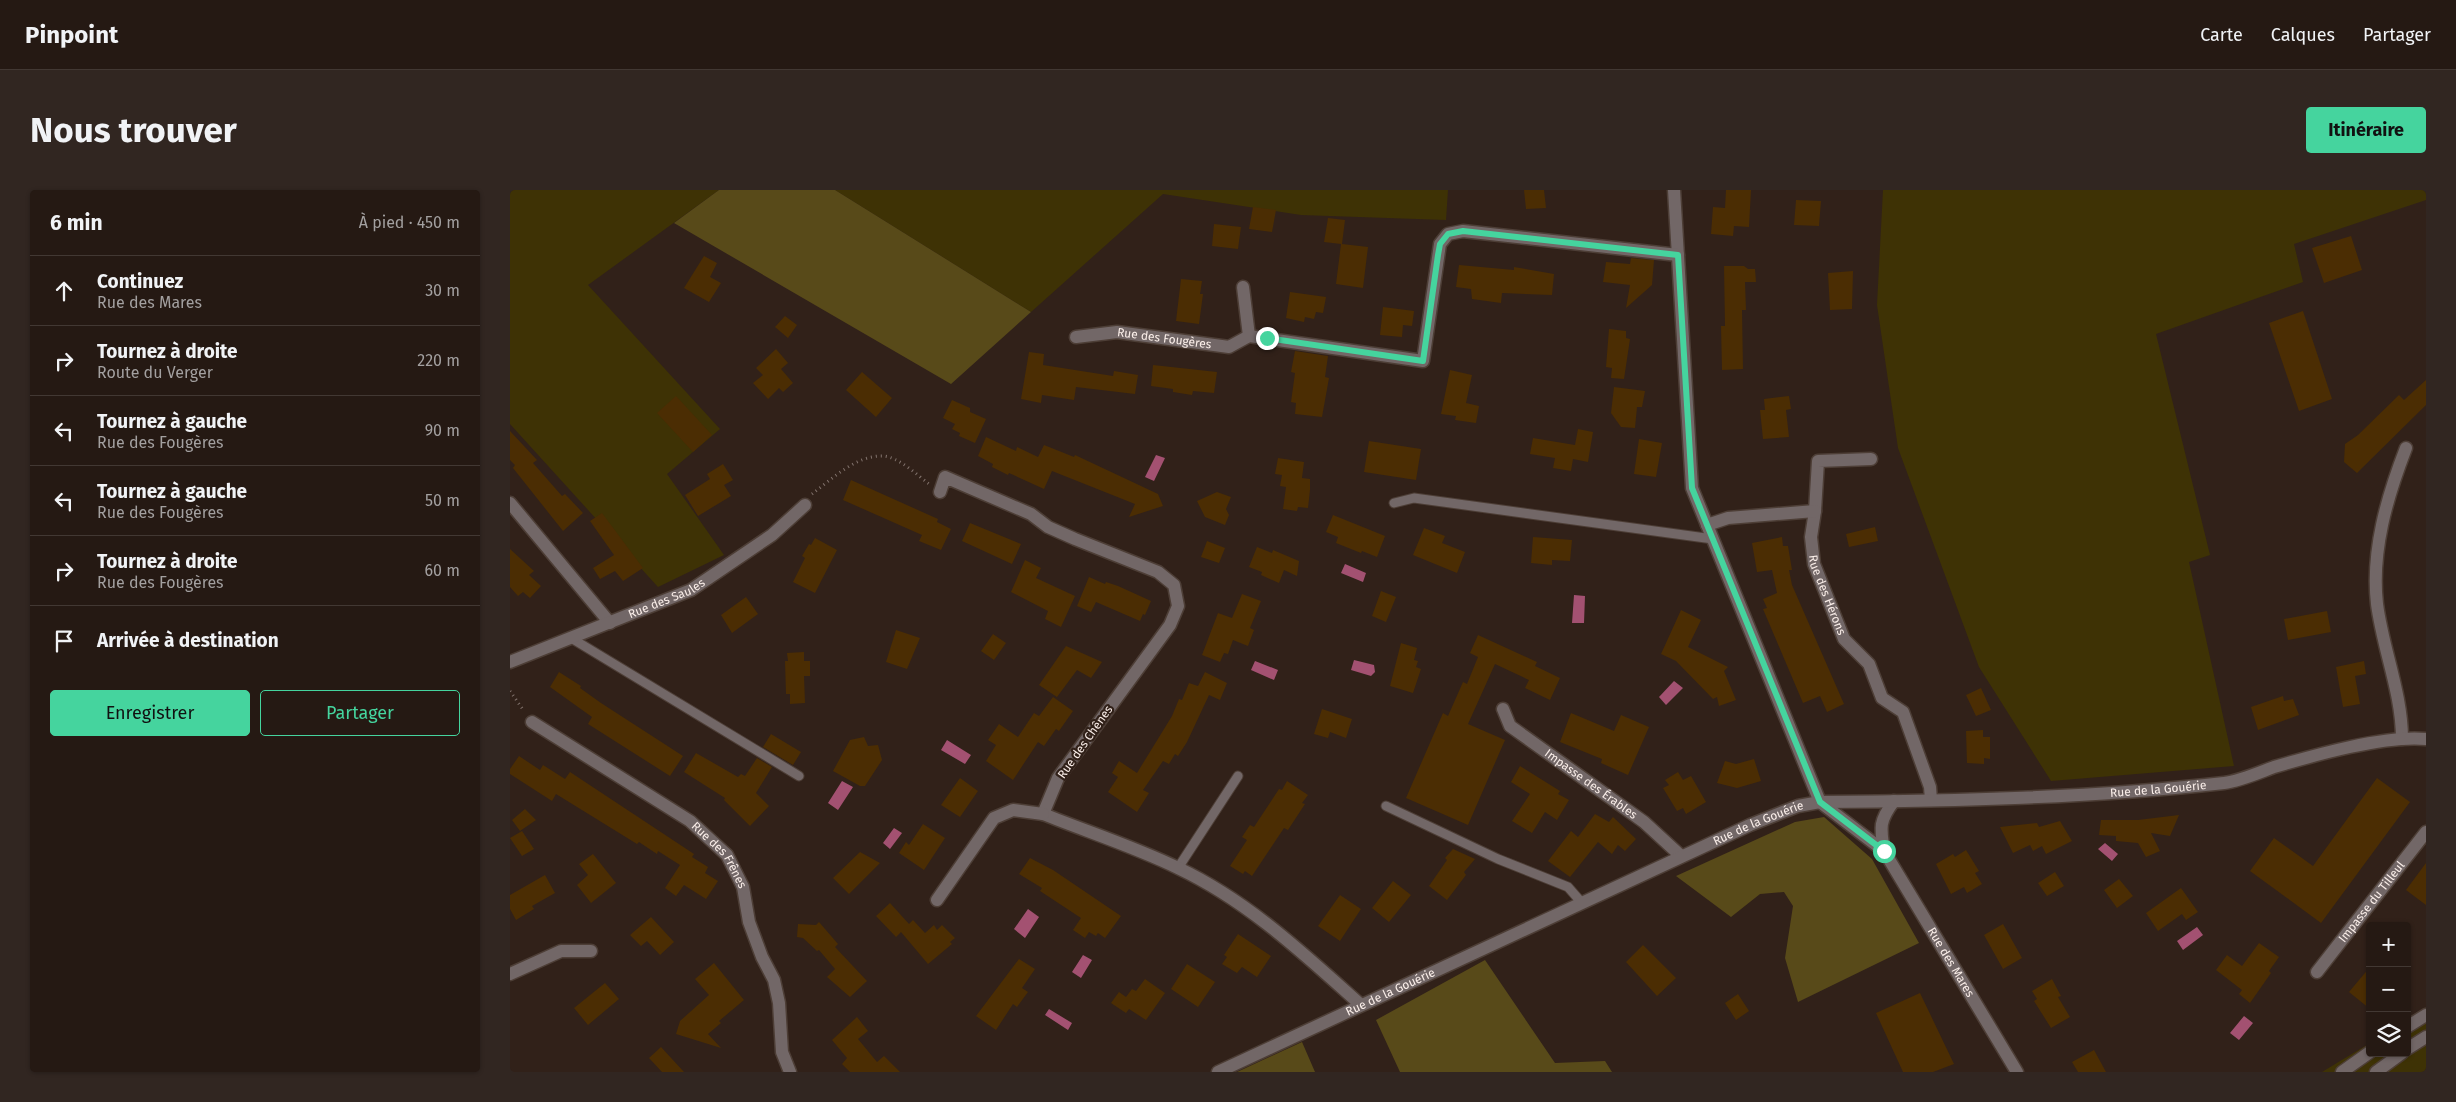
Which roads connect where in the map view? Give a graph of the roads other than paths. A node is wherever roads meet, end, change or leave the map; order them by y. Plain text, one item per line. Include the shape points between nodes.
1 (1674, 190) edge
2 (1678, 255) junction
3 (1243, 287) dead end
4 (1249, 336) junction
5 (1076, 337) dead end
6 (2406, 448) dead end
7 (1871, 459) dead end
8 (940, 492) road end
9 (1394, 503) dead end
10 (510, 504) edge
11 (805, 505) road end
12 (1815, 511) junction
13 (1707, 525) junction
14 (1713, 539) junction
15 (610, 623) junction
16 (572, 638) junction
17 (510, 662) edge
18 (1503, 709) dead end
19 (532, 722) road end
20 (2402, 739) junction
21 (2426, 739) edge
22 (799, 776) dead end
23 (1238, 776) dead end
24 (1932, 800) junction
25 (1894, 801) junction
26 (1820, 802) junction
27 (1386, 806) dead end
28 (1043, 814) junction
29 (2426, 832) edge
30 (1884, 851) junction
31 (1681, 856) junction
32 (1178, 868) junction
33 (937, 900) dead end
34 (1582, 903) junction
35 (591, 952) dead end
36 (2317, 972) dead end
37 (510, 974) edge
38 (1361, 1005) junction
39 (2426, 1015) edge
40 (2411, 1024) edge
41 (2426, 1037) edge
42 (2411, 1046) edge
43 (2366, 1055) edge
44 (2397, 1057) edge
45 (790, 1072) edge
46 (1218, 1072) edge
47 (2017, 1072) edge
48 (2342, 1072) edge
49 (2376, 1072) edge

1 - 2 street
2 - 4 street via 1463,231 1448,234 1440,244 1423,361
2 - 13 street via 1692,488
3 - 4 street
4 - 5 street, Rue des Fougères via 1229,347 1117,332
6 - 20 street via 2392,485 2376,560 2377,604 2402,716
7 - 12 street, Rue des Hérons via 1818,461
8 - 28 street, Rue des Chênes via 945,477 1031,514 1048,527 1158,572 1174,584 1178,606 1170,625 1058,778
9 - 14 lane via 1414,498
10 - 15 street
11 - 15 street, Rue des Saules via 772,536 691,590
12 - 13 street via 1728,518
12 - 24 street, Rue des Hérons via 1811,536 1814,564 1840,631 1869,664 1882,698 1903,712
13 - 14 street
14 - 26 street
15 - 16 street, Rue des Saules
16 - 17 street, Rue des Saules
16 - 22 lane
18 - 31 street, Impasse des Érables via 1510,726 1644,822
19 - 45 street, Rue des Frênes via 690,821 727,855 743,887 749,922 774,980 782,1052
20 - 21 street, Rue de la Gouérie
20 - 24 street, Rue de la Gouérie via 2362,745 2226,782 2165,789
23 - 32 lane
24 - 25 street, Rue de la Gouérie
25 - 26 street, Rue de la Gouérie
25 - 30 street, Rue des Mares via 1882,817 1880,831
26 - 30 street, Rue des Mares
26 - 31 street, Rue de la Gouérie via 1798,806
27 - 34 lane via 1568,887
28 - 32 street
28 - 33 street via 1013,810 994,818
29 - 36 street, Impasse du Tilleul
30 - 47 street, Rue des Mares
31 - 34 street, Rue de la Gouérie
32 - 38 street via 1234,900 1285,937
34 - 38 street, Rue de la Gouérie
35 - 37 street via 561,951
38 - 46 street, Rue de la Gouérie
39 - 40 street
41 - 42 street
43 - 48 street
44 - 49 street

